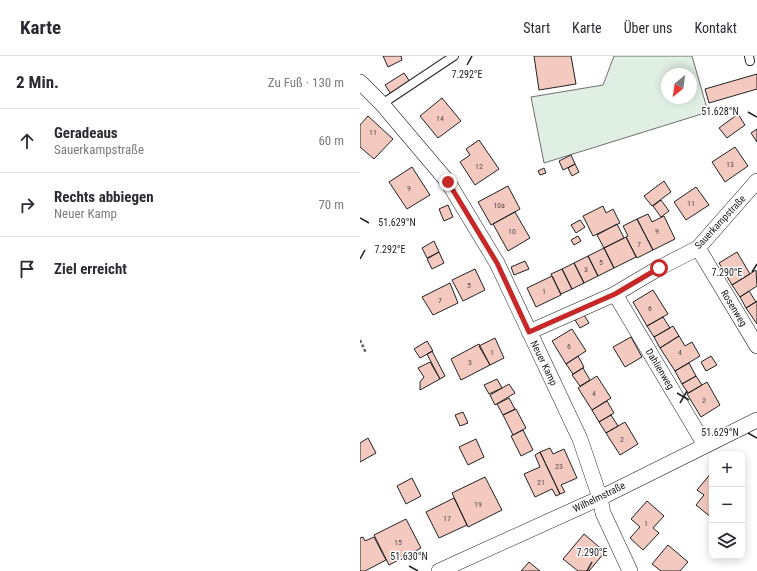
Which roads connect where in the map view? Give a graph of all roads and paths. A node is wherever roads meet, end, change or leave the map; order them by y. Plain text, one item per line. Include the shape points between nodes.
1 (454, 56) edge
2 (360, 82) edge
3 (382, 104) junction
4 (757, 181) edge
5 (698, 248) junction
6 (615, 294) junction
7 (529, 332) junction
8 (360, 340) edge
9 (757, 346) edge
10 (366, 353) dead end
11 (757, 420) edge
12 (705, 445) junction
13 (600, 498) junction
14 (440, 571) edge
15 (630, 571) edge

1 - 3 lane
2 - 3 street, Neuer Kamp
3 - 7 street, Neuer Kamp via 448,182 497,263
4 - 5 street, Sauerkampstraße
5 - 6 street, Sauerkampstraße
5 - 9 street, Rosenweg
6 - 7 street, Sauerkampstraße
6 - 12 street, Dahlienweg
7 - 13 street, Neuer Kamp via 580,439
8 - 10 path
11 - 12 street, Wilhelmstraße
12 - 13 street, Wilhelmstraße
13 - 14 street, Wilhelmstraße
13 - 15 street, Neuer Kamp via 603,514

